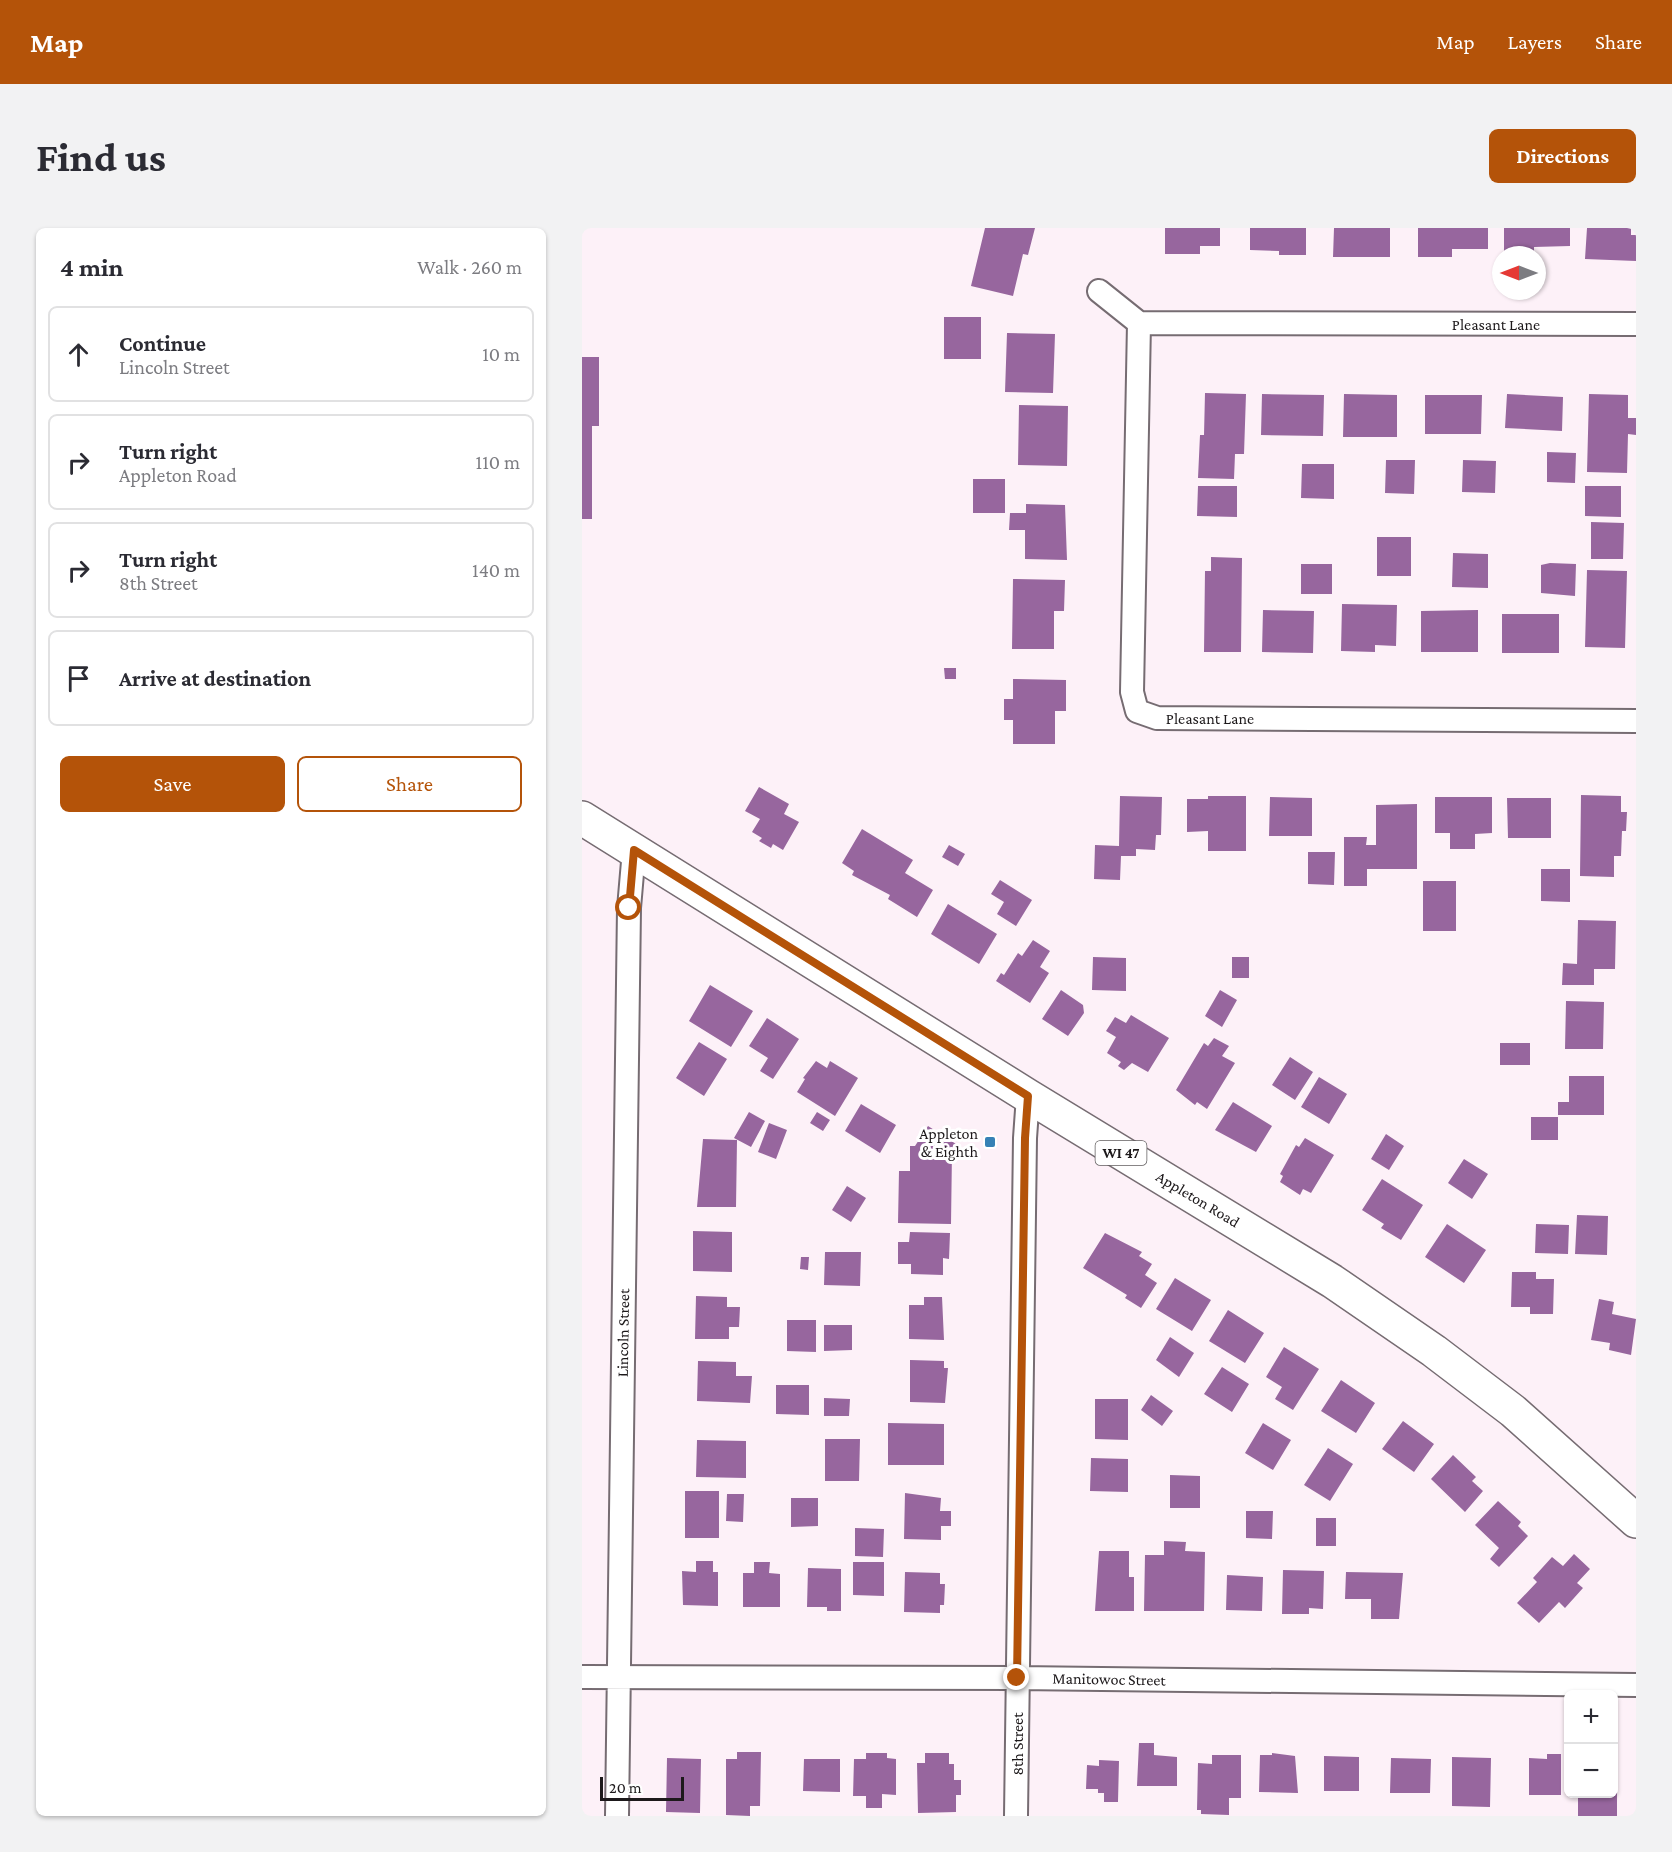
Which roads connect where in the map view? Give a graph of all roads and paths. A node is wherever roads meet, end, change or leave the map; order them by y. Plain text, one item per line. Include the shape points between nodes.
1 (1099, 291) dead end
2 (1139, 323) junction
3 (1636, 324) edge
4 (1636, 721) edge
5 (582, 818) edge
6 (634, 850) junction
7 (1028, 1096) junction
8 (1636, 1521) edge
9 (582, 1677) edge
10 (618, 1677) junction
11 (1017, 1678) junction
12 (1636, 1685) edge
13 (617, 1816) edge
14 (1017, 1816) edge

1 - 2 street
2 - 3 street, Pleasant Lane
2 - 4 street, Pleasant Lane via 1132,692 1137,711 1156,718
5 - 6 main road, Appleton Road / WI 47
6 - 7 main road, Appleton Road / WI 47
6 - 10 street, Lincoln Street via 629,920
7 - 8 main road, Appleton Road / WI 47 via 1332,1281 1434,1351 1513,1411
7 - 11 street, 8th Street
9 - 10 street, Manitowoc Street
10 - 11 street, Manitowoc Street
10 - 13 street, Lincoln Street
11 - 12 street, Manitowoc Street
11 - 14 street, 8th Street

